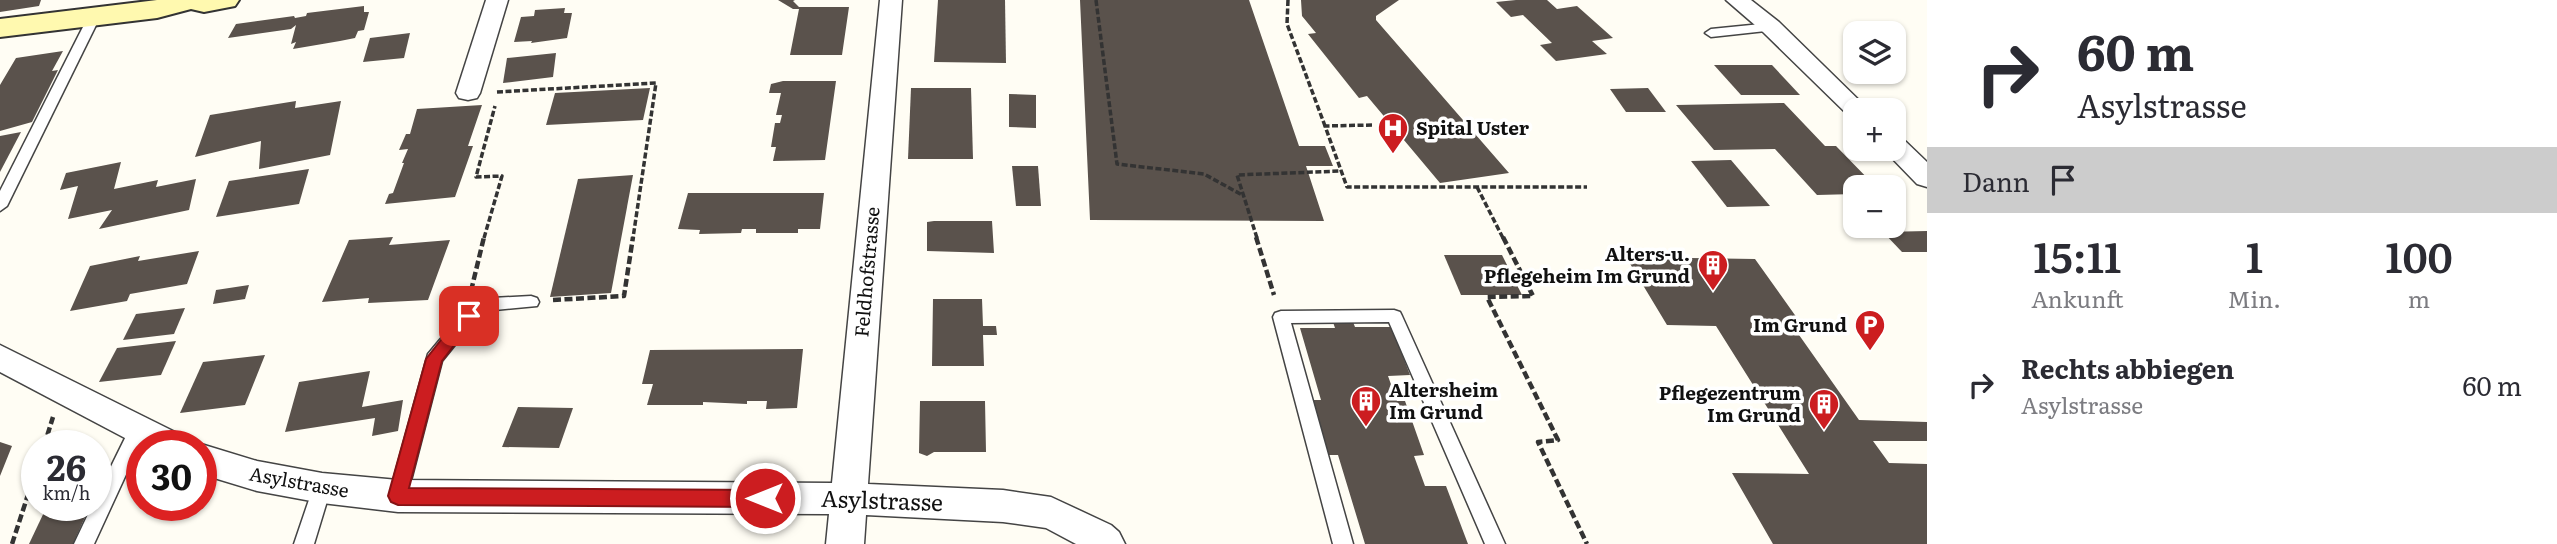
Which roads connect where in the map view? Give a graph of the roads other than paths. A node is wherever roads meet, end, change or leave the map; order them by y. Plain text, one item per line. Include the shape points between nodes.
1 (190, 0) edge
2 (225, 0) edge
3 (497, 0) edge
4 (891, 0) edge
5 (1737, 0) edge
6 (94, 17) junction
7 (1772, 27) junction
8 (0, 28) edge
9 (1711, 33) dead end
10 (468, 93) road end
11 (1845, 98) edge
12 (1906, 157) edge
13 (1927, 178) edge
14 (0, 206) edge
15 (531, 302) road end
16 (0, 357) edge
17 (135, 430) edge
18 (126, 455) edge
19 (217, 464) edge
20 (322, 488) junction
21 (398, 496) junction
22 (847, 499) junction
23 (85, 544) edge
24 (304, 544) edge
25 (845, 544) edge
26 (1106, 544) edge
27 (1343, 544) edge
28 (1494, 544) edge

1 - 2 main road
1 - 6 main road
3 - 10 street
4 - 22 street, Feldhofstrasse
5 - 7 street
6 - 8 main road
6 - 14 lane
7 - 9 lane
7 - 11 street
12 - 13 street
15 - 21 lane via 492,304 469,316 434,359
16 - 17 street
18 - 23 lane
19 - 20 street, Asylstrasse
20 - 21 street, Asylstrasse
20 - 24 lane
21 - 22 street, Asylstrasse
22 - 25 street, Feldhofstrasse
22 - 26 street, Asylstrasse via 1003,506 1051,513
27 - 28 lane via 1281,317 1394,316

